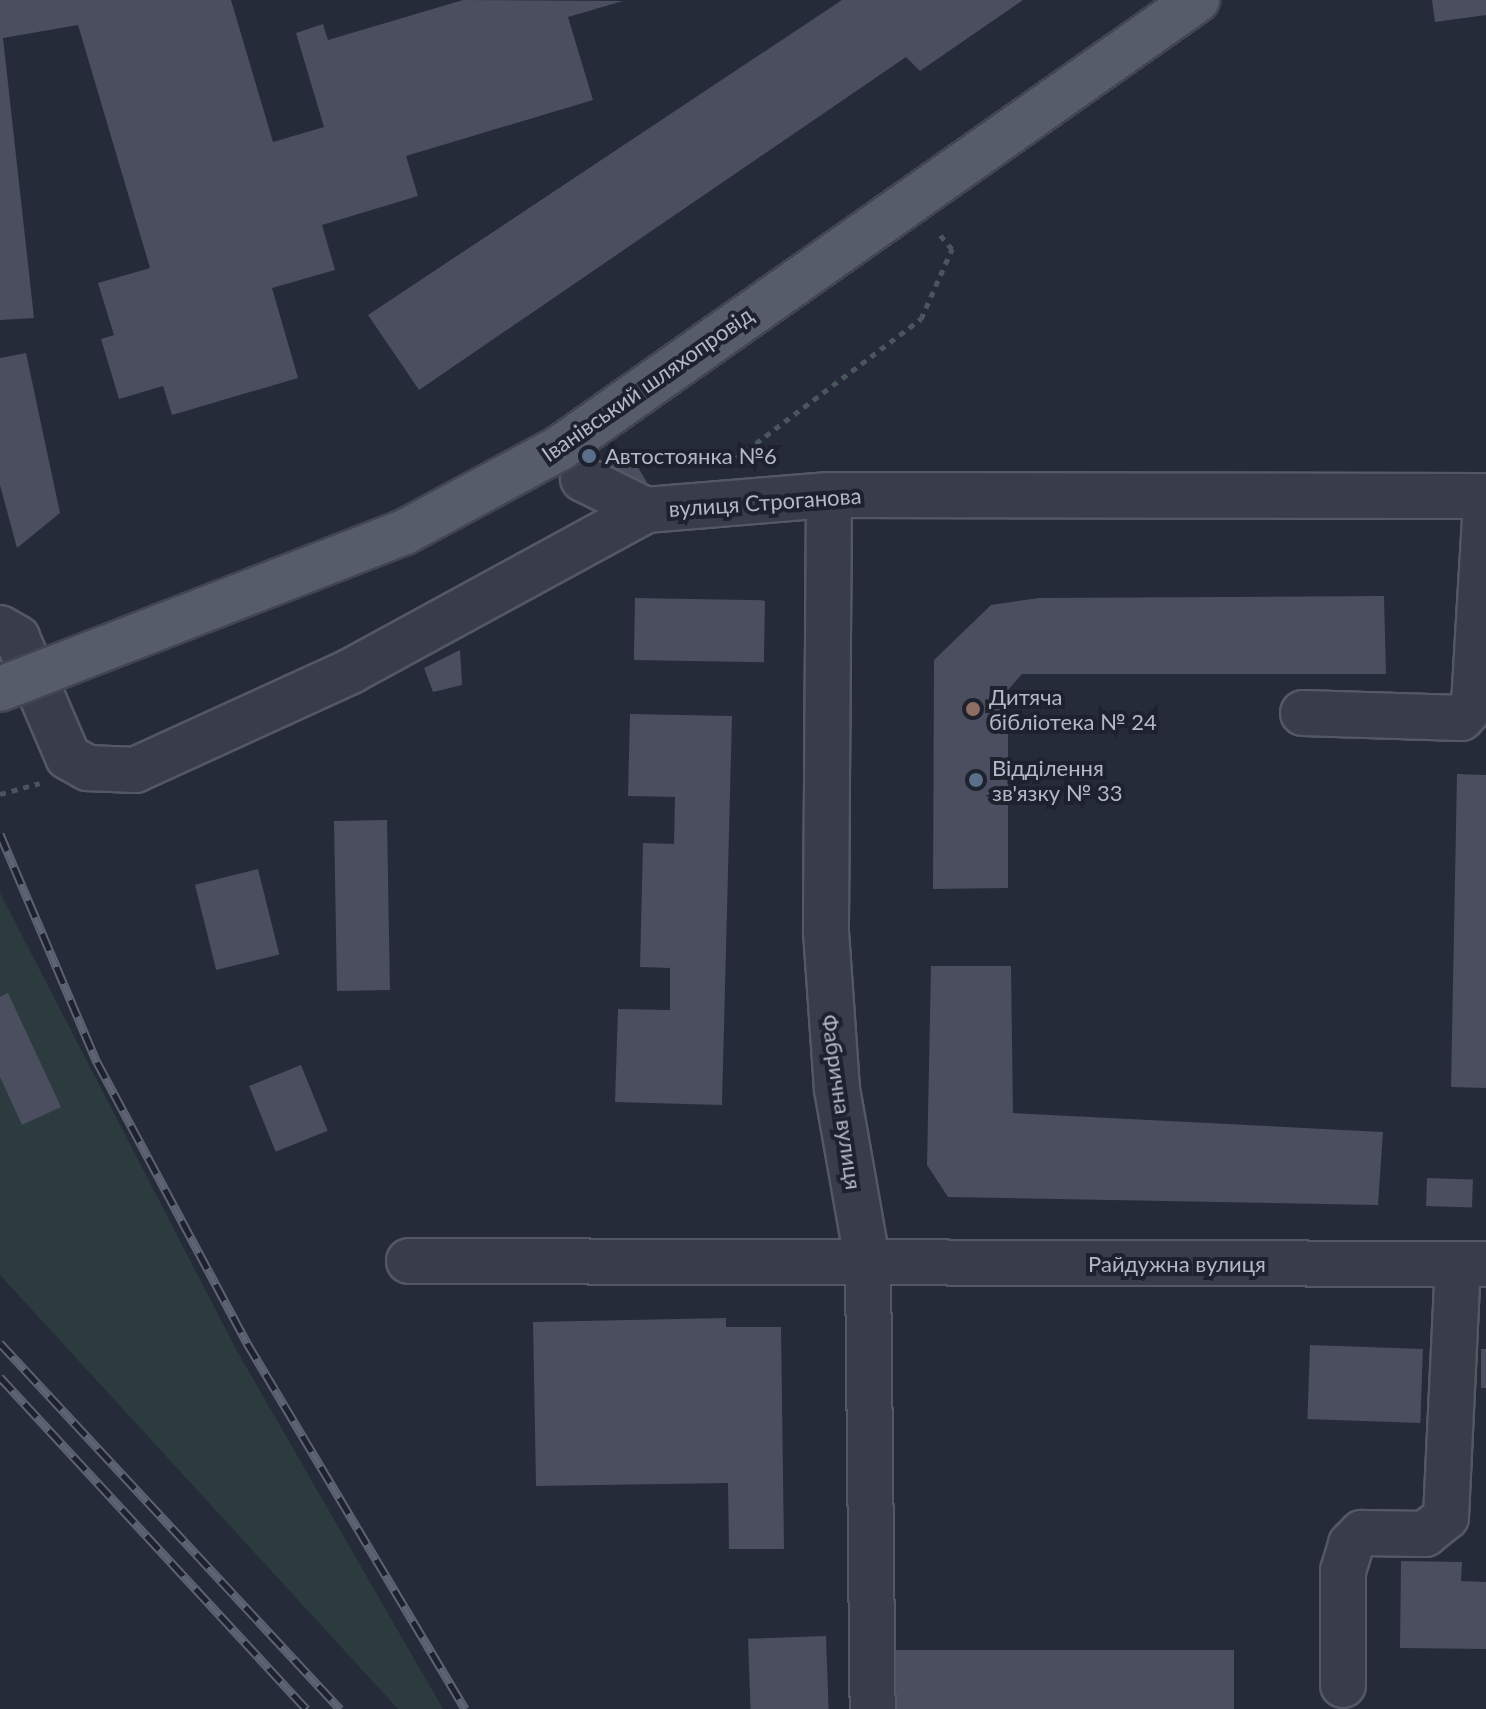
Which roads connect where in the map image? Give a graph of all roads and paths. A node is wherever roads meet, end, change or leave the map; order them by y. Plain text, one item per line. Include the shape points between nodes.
1 (1197, 0) edge
2 (937, 231) dead end
3 (583, 479) dead end
4 (829, 495) junction
5 (1486, 498) edge
6 (718, 505) junction
7 (646, 510) junction
8 (0, 628) edge
9 (0, 689) edge
10 (1303, 713) dead end
11 (41, 783) dead end
12 (0, 794) edge
13 (409, 1261) dead end
14 (1472, 1264) edge
15 (868, 1265) junction
16 (1343, 1685) dead end
17 (873, 1709) edge

1 - 9 main road, Іванівський шляхопровід, bridge via 560,448 403,533
2 - 6 path via 952,249 921,319 728,458
3 - 7 street
4 - 5 street, вулиця Строганова
4 - 6 street, вулиця Строганова
4 - 15 street, Фабрична вулиця via 829,1005
5 - 10 street via 1474,704 1461,718
6 - 7 street, вулиця Строганова
7 - 8 street, вулиця Строганова via 351,671 135,770 88,768 68,757 17,638
11 - 12 path
13 - 15 street, Райдужна вулиця
14 - 15 street, Райдужна вулиця
14 - 16 street via 1446,1517 1425,1534 1362,1533 1351,1544 1343,1571
15 - 17 street, Фабрична вулиця

